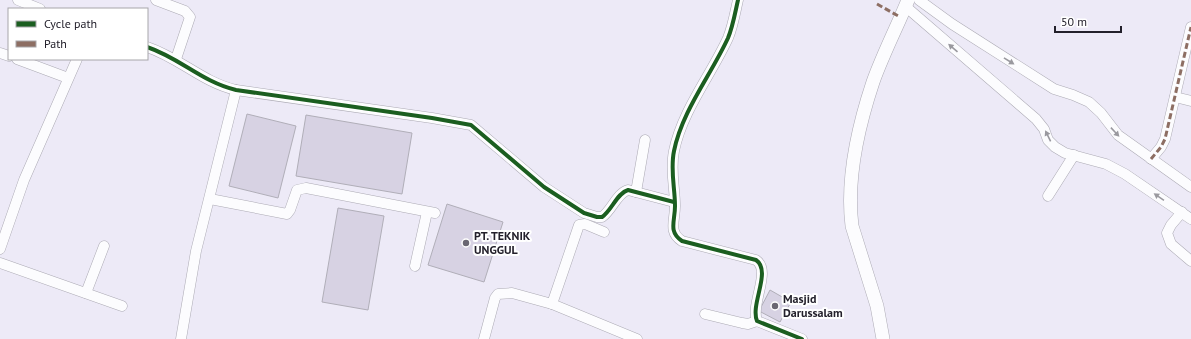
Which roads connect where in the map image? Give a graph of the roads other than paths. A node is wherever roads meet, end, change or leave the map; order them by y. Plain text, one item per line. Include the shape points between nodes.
1 (18, 0) edge
2 (156, 0) edge
3 (738, 0) edge
4 (919, 0) edge
5 (906, 3) edge
6 (38, 8) edge
7 (1191, 27) edge
8 (148, 47) edge
9 (176, 59) junction
10 (20, 60) edge
11 (77, 60) edge
12 (68, 78) junction
13 (236, 90) junction
14 (1175, 97) junction
15 (1191, 101) edge
16 (645, 140) dead end
17 (1074, 155) junction
18 (1152, 159) junction
19 (1191, 187) edge
20 (636, 192) junction
21 (1048, 196) dead end
22 (210, 199) junction
23 (674, 202) junction
24 (1182, 212) junction
25 (1191, 219) edge
26 (604, 232) dead end
27 (104, 246) dead end
28 (0, 249) edge
29 (1191, 260) edge
30 (0, 263) edge
31 (415, 266) dead end
32 (86, 293) junction
33 (552, 304) junction
34 (122, 306) dead end
35 (705, 314) dead end
36 (757, 321) junction
37 (181, 339) edge
38 (484, 339) edge
39 (637, 339) edge
40 (802, 339) edge
41 (884, 339) edge

1 - 6 street
2 - 9 street via 185,11 190,17
3 - 23 street via 728,37 690,109 674,149
4 -> 18 street via 1054,90 1089,102 1118,135
17 -> 5 street via 1055,147 1036,119
5 - 41 main road via 873,81 865,107 850,197 854,234 877,306
7 - 14 street
8 - 9 street
9 - 13 street via 209,81
10 - 12 street
11 - 12 street
12 - 28 street via 24,180
13 - 20 street via 432,118 470,126 477,129 506,157 544,187 591,216 606,214 623,192
13 - 22 street
14 - 15 street
14 - 18 street via 1165,139
16 - 20 street
17 - 21 street
24 -> 17 street via 1125,174 1106,164
18 - 19 street
20 - 23 street
22 - 31 street via 287,214 297,190 306,188 431,212
22 - 37 street via 196,251
23 - 36 street via 672,226 677,238 760,263 761,285 754,311
24 - 25 street
24 - 29 street via 1167,233 1171,244
26 - 33 street via 585,224 579,225
27 - 32 street
30 - 32 street
32 - 34 street
33 - 38 street via 512,293 498,294
33 - 39 street
35 - 36 street via 742,324
36 - 40 street

